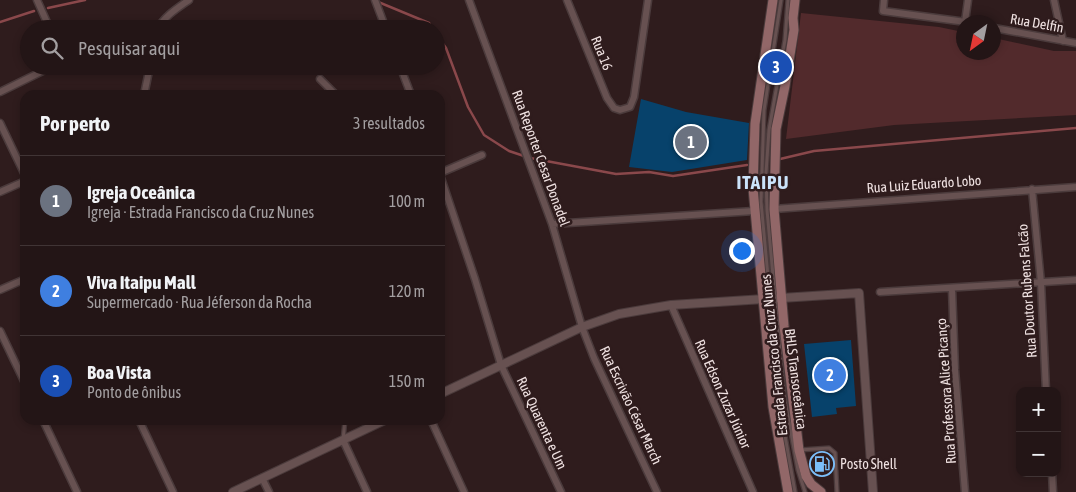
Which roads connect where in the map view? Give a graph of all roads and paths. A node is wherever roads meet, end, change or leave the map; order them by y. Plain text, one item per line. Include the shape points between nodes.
1 (37, 0) edge
2 (189, 0) edge
3 (469, 0) edge
4 (567, 0) edge
5 (648, 0) edge
6 (773, 0) edge
7 (781, 0) edge
8 (788, 0) edge
9 (795, 0) edge
10 (884, 0) edge
11 (968, 0) edge
12 (1054, 0) edge
13 (377, 3) edge
14 (966, 15) edge
15 (46, 20) edge
16 (167, 20) edge
17 (383, 20) edge
18 (956, 21) edge
19 (1001, 29) edge
20 (1063, 41) junction
21 (1076, 43) edge
22 (35, 75) edge
23 (148, 75) edge
24 (403, 75) edge
25 (320, 79) dead end
26 (145, 90) edge
27 (331, 90) edge
28 (409, 90) edge
29 (0, 92) edge
30 (0, 123) edge
31 (482, 155) dead end
32 (20, 165) edge
33 (445, 172) edge
34 (20, 183) edge
35 (1076, 187) edge
36 (445, 189) edge
37 (1032, 189) junction
38 (0, 192) edge
39 (774, 209) junction
40 (754, 211) junction
41 (552, 224) junction
42 (1076, 280) edge
43 (20, 281) edge
44 (1041, 283) junction
45 (952, 288) junction
46 (0, 290) edge
47 (880, 292) dead end
48 (772, 298) junction
49 (670, 305) junction
50 (582, 327) junction
51 (0, 331) edge
52 (501, 365) junction
53 (20, 373) edge
54 (1046, 387) edge
55 (445, 392) edge
56 (45, 425) edge
57 (141, 425) edge
58 (344, 425) edge
59 (374, 425) edge
60 (433, 425) edge
61 (343, 440) junction
62 (799, 450) junction
63 (1052, 477) edge
64 (262, 478) junction
65 (77, 492) edge
66 (173, 492) edge
67 (233, 492) edge
68 (269, 492) edge
69 (367, 492) edge
70 (464, 492) edge
71 (561, 492) edge
72 (657, 492) edge
73 (753, 492) edge
74 (788, 492) edge
75 (795, 492) edge
76 (805, 492) edge
77 (821, 492) edge
78 (837, 492) edge
79 (873, 492) edge
80 (965, 492) edge
81 (1053, 492) edge

1 - 15 street
2 - 16 street
3 - 41 street, Rua Reporter Cesar Donadel
4 - 5 street, Rua 16 via 607,98 614,108 620,110 630,107 634,97
6 - 40 main road, Estrada Francisco da Cruz Nunes via 756,124
7 - 48 lane, BHLS Transoceânica via 764,110 762,153 761,202
8 - 48 lane, BHLS Transoceânica via 780,75 771,113 766,173
9 - 39 main road, Estrada Francisco da Cruz Nunes via 785,86 776,129
10 - 18 street via 883,11
11 - 14 street
12 - 20 street
13 - 17 street
19 - 20 street, Rua Delfin
20 - 21 street, Rua Delfin
22 - 29 street
23 - 26 street
24 - 28 street
25 - 27 street
30 - 32 street
31 - 33 street
34 - 38 street
35 - 37 street, Rua Luiz Eduardo Lobo
36 - 52 street, Rua Quarenta e Um
37 - 39 street, Rua Luiz Eduardo Lobo
37 - 44 street, Rua Doutor Rubens Falcão
39 - 48 main road, Estrada Francisco da Cruz Nunes
40 - 41 street
40 - 48 main road, Estrada Francisco da Cruz Nunes
41 - 50 street, Rua Reporter Cesar Donadel
42 - 44 street
43 - 46 street
44 - 45 street
44 - 54 street, Rua Doutor Rubens Falcão
45 - 47 street
45 - 80 street, Rua Professora Alice Picanço
48 - 49 street
48 - 62 main road, Estrada Francisco da Cruz Nunes
48 - 74 main road, Estrada Francisco da Cruz Nunes via 773,407
48 - 75 lane, BHLS Transoceânica via 782,418
48 - 76 lane, BHLS Transoceânica via 784,395
48 - 79 street via 859,293
49 - 50 street via 619,314
49 - 73 street, Rua Edson Zuzar Júnior
50 - 52 street
50 - 72 street, Rua Escrivão César March
51 - 53 street
52 - 55 street
52 - 71 street, Rua Quarenta e Um
56 - 65 street
57 - 66 street
58 - 61 lane
59 - 61 street
60 - 70 street
61 - 64 street
61 - 69 street
62 - 77 main road, Estrada Francisco da Cruz Nunes via 806,476
62 - 78 lane via 828,448 836,453
63 - 81 street
64 - 67 street
64 - 68 street

